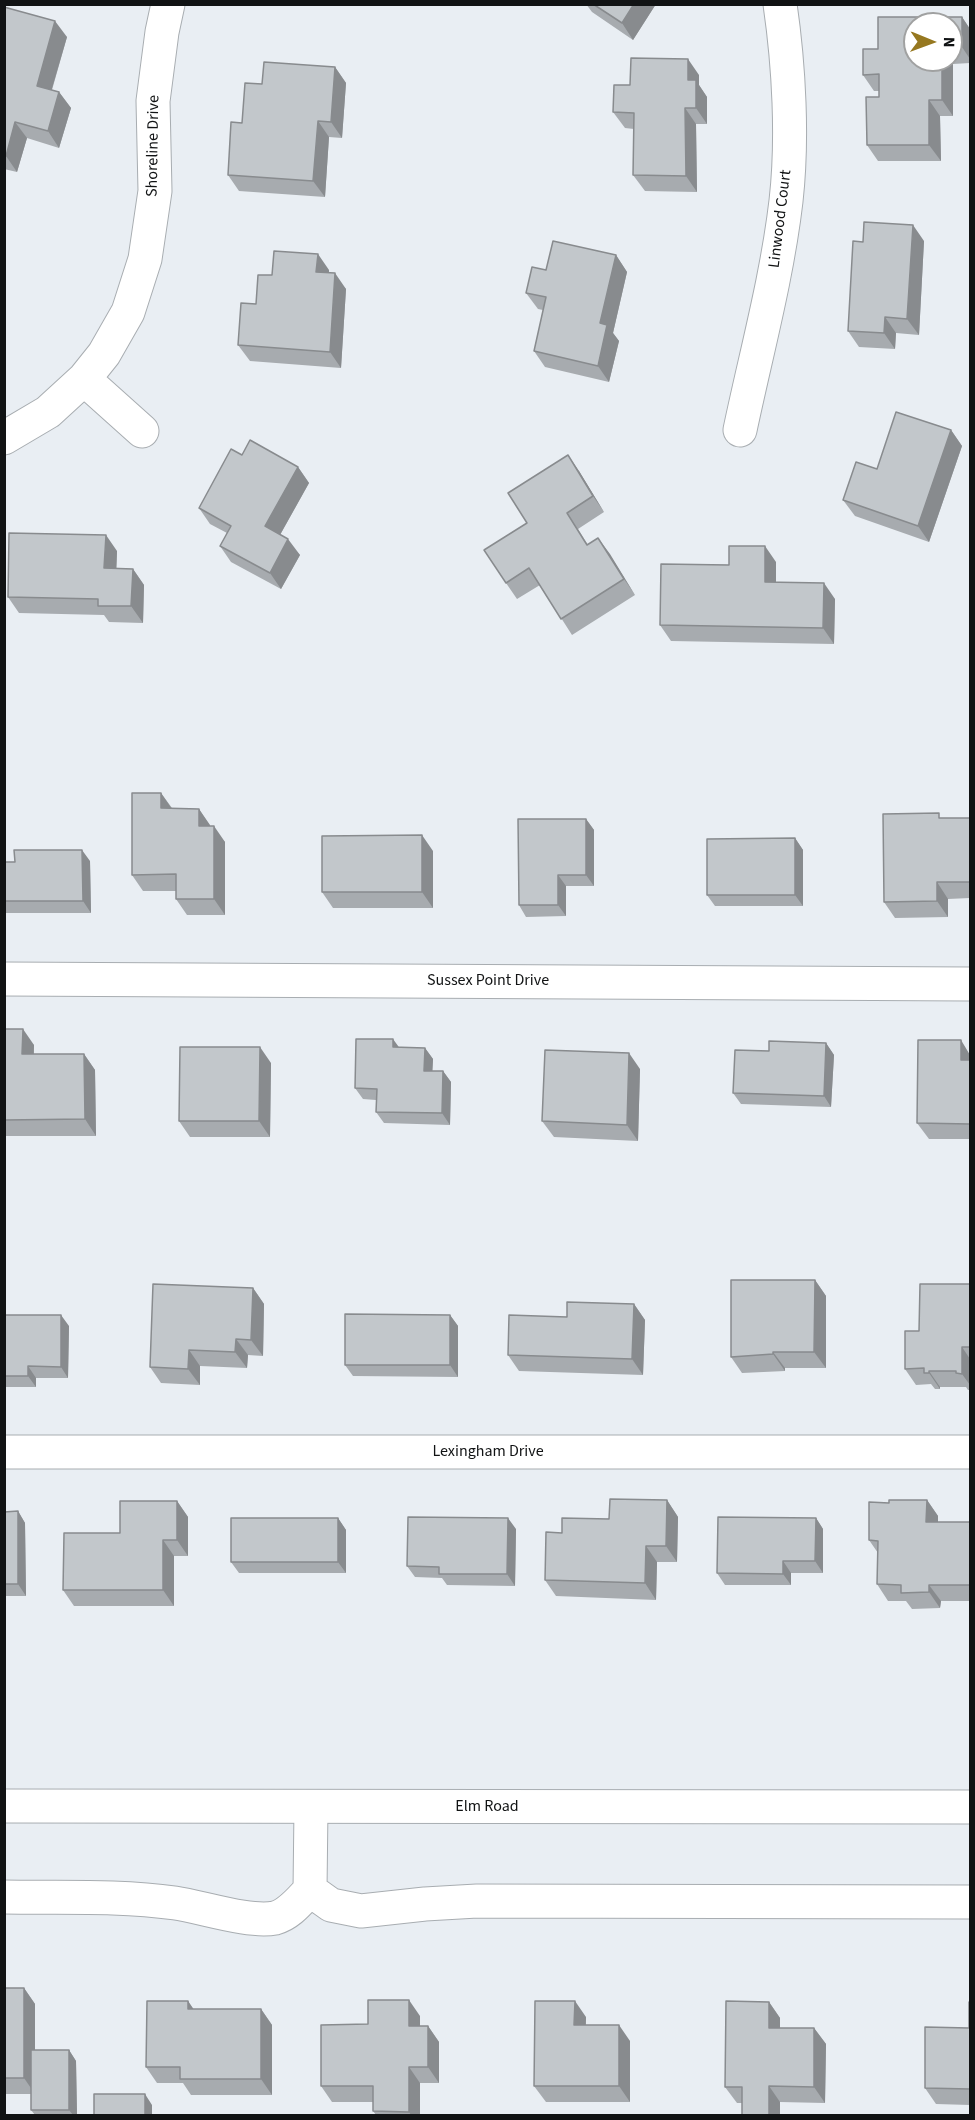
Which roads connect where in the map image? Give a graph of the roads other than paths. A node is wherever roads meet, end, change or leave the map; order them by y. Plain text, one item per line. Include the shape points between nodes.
1 (168, 4) edge
2 (780, 4) edge
3 (84, 379) junction
4 (740, 430) dead end
5 (142, 431) dead end
6 (4, 438) edge
7 (4, 979) edge
8 (970, 984) edge
9 (4, 1452) edge
10 (970, 1452) edge
11 (4, 1806) edge
12 (970, 1806) edge
13 (310, 1808) junction
14 (310, 1890) junction
15 (4, 1897) edge
16 (970, 1902) edge

1 - 3 street, Shoreline Drive via 153,101 155,191 145,259 128,312
2 - 4 street, Linwood Court via 789,123 786,200 774,276
3 - 5 street
3 - 6 street, Shoreline Drive via 48,412
7 - 8 street, Sussex Point Drive
9 - 10 street, Lexingham Drive
11 - 13 street, Elm Road
12 - 13 street, Elm Road
13 - 14 street
14 - 15 street via 294,1908 276,1918 256,1919 175,1903
14 - 16 street via 330,1905 361,1911 477,1900

